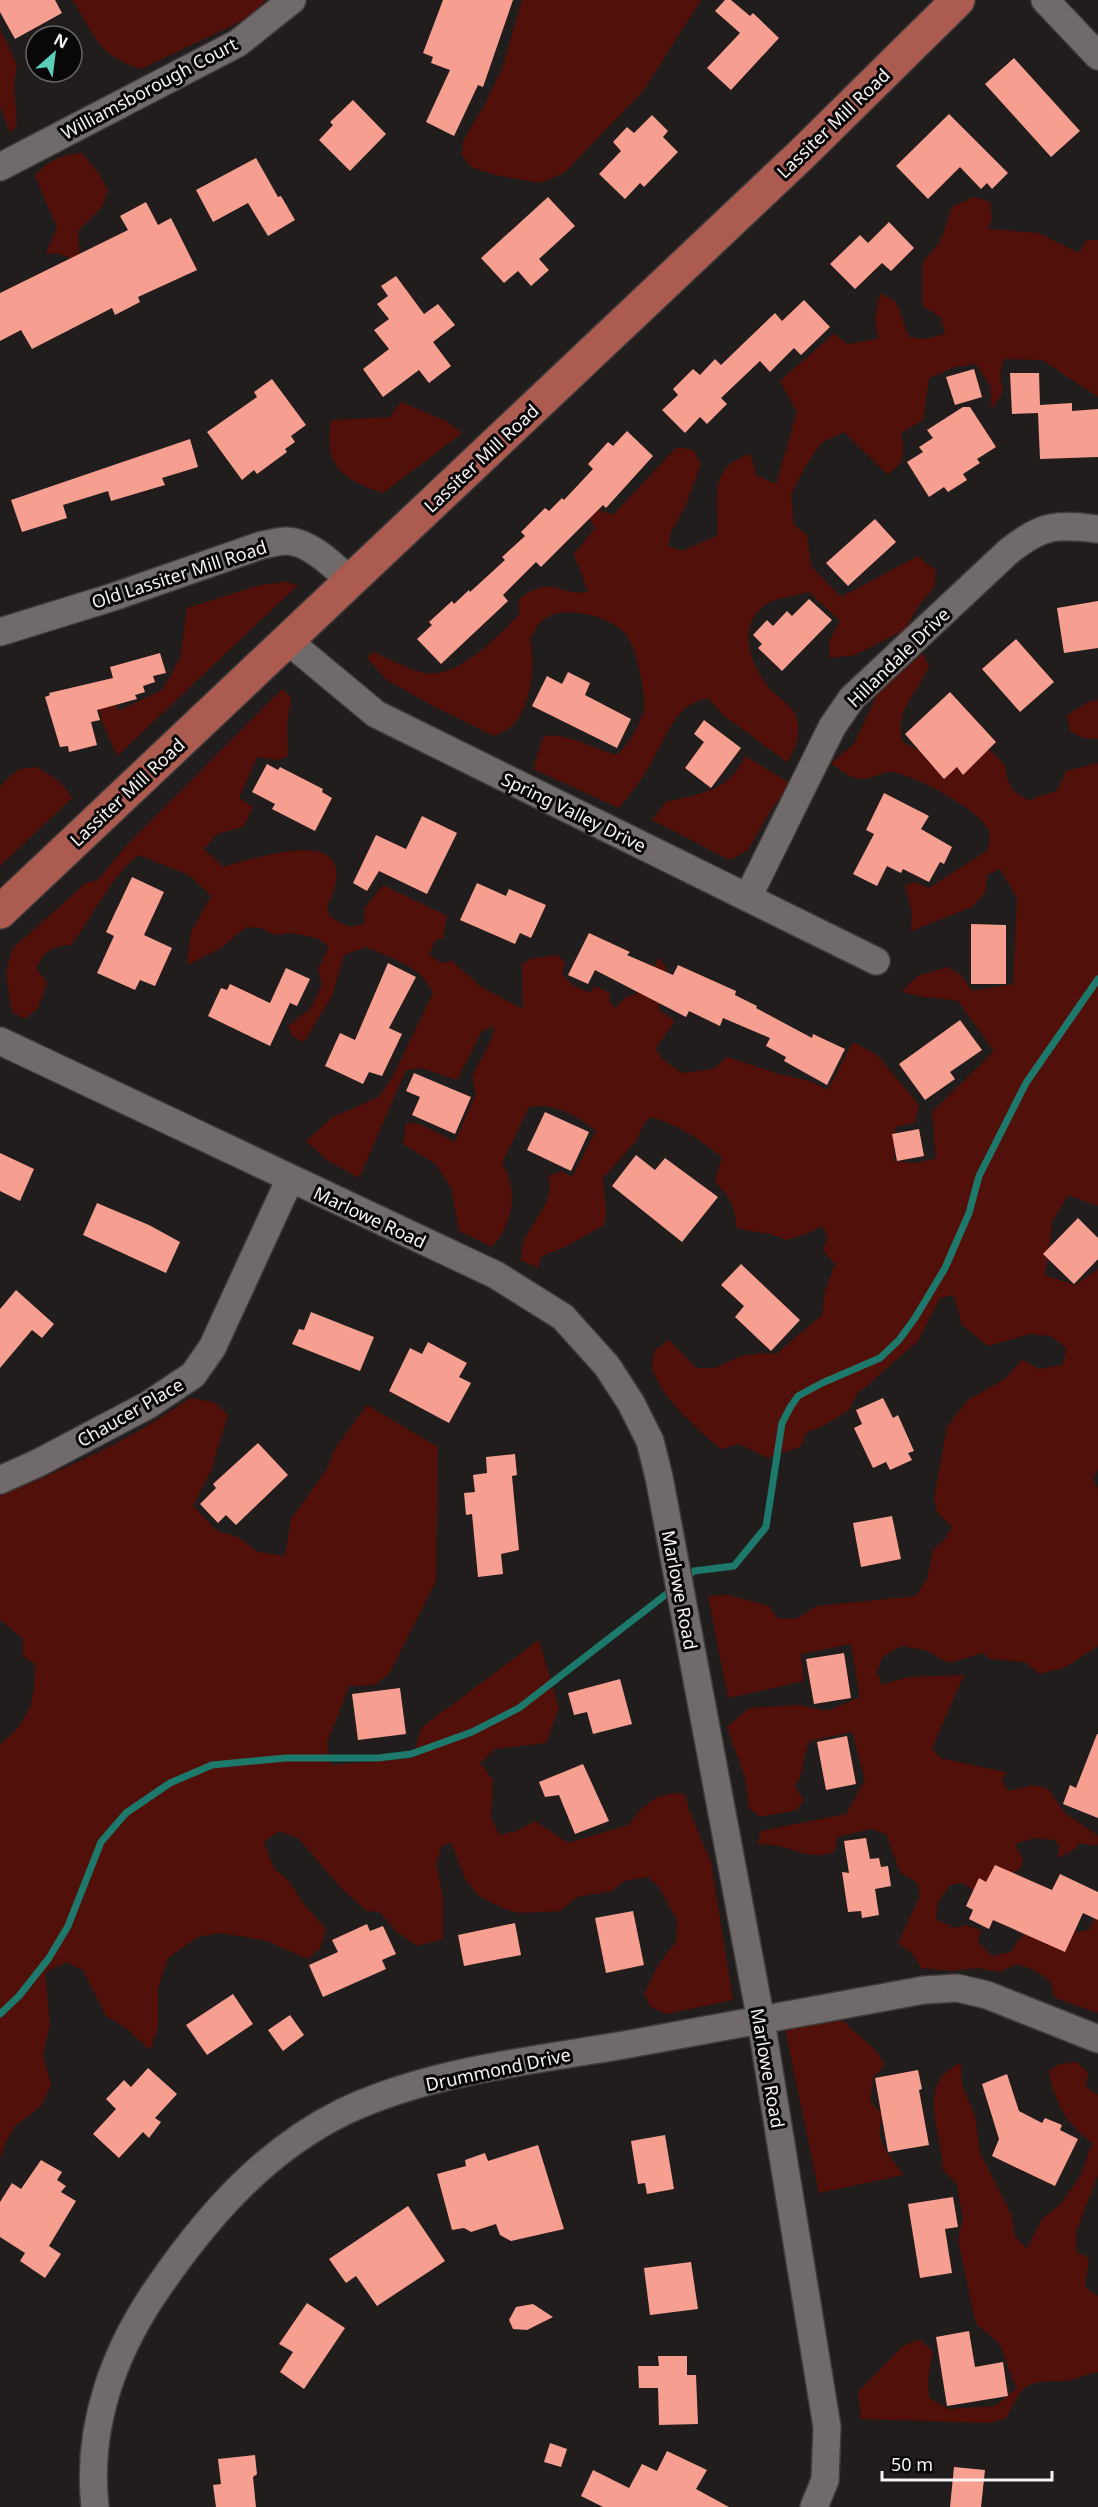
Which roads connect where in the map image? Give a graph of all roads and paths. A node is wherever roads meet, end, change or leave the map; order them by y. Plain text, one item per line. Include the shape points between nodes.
1 (292, 0) edge
2 (958, 0) edge
3 (1045, 0) edge
4 (1098, 56) edge
5 (0, 167) edge
6 (1098, 529) edge
7 (350, 581) junction
8 (0, 632) edge
9 (287, 640) junction
10 (748, 897) junction
11 (0, 912) edge
12 (876, 961) dead end
13 (0, 1041) edge
14 (290, 1179) junction
15 (0, 1480) edge
16 (761, 2021) junction
17 (1098, 2039) edge
18 (95, 2507) edge
19 (814, 2507) edge

1 - 5 street, Williamsborough Court via 238,43
2 - 7 main road, Lassiter Mill Road via 803,153
3 - 4 street
6 - 10 street, Hillandale Drive via 1062,525 1032,533 852,698 832,728
7 - 8 street, Old Lassiter Mill Road via 307,548 279,542
7 - 9 main road, Lassiter Mill Road
9 - 10 street, Spring Valley Drive via 376,714
9 - 11 main road, Lassiter Mill Road
10 - 12 street, Spring Valley Drive
13 - 14 street, Marlowe Road
14 - 15 street, Chaucer Place via 212,1348 193,1375 148,1405
14 - 16 street, Marlowe Road via 496,1275 563,1317 607,1366 631,1403 650,1441 659,1477
16 - 17 street, Drummond Drive via 924,1990 957,1988 987,1995
16 - 18 street, Drummond Drive via 467,2071 343,2112 262,2165 200,2231 130,2331 100,2411 94,2452
16 - 19 street, Marlowe Road via 827,2427 825,2480

